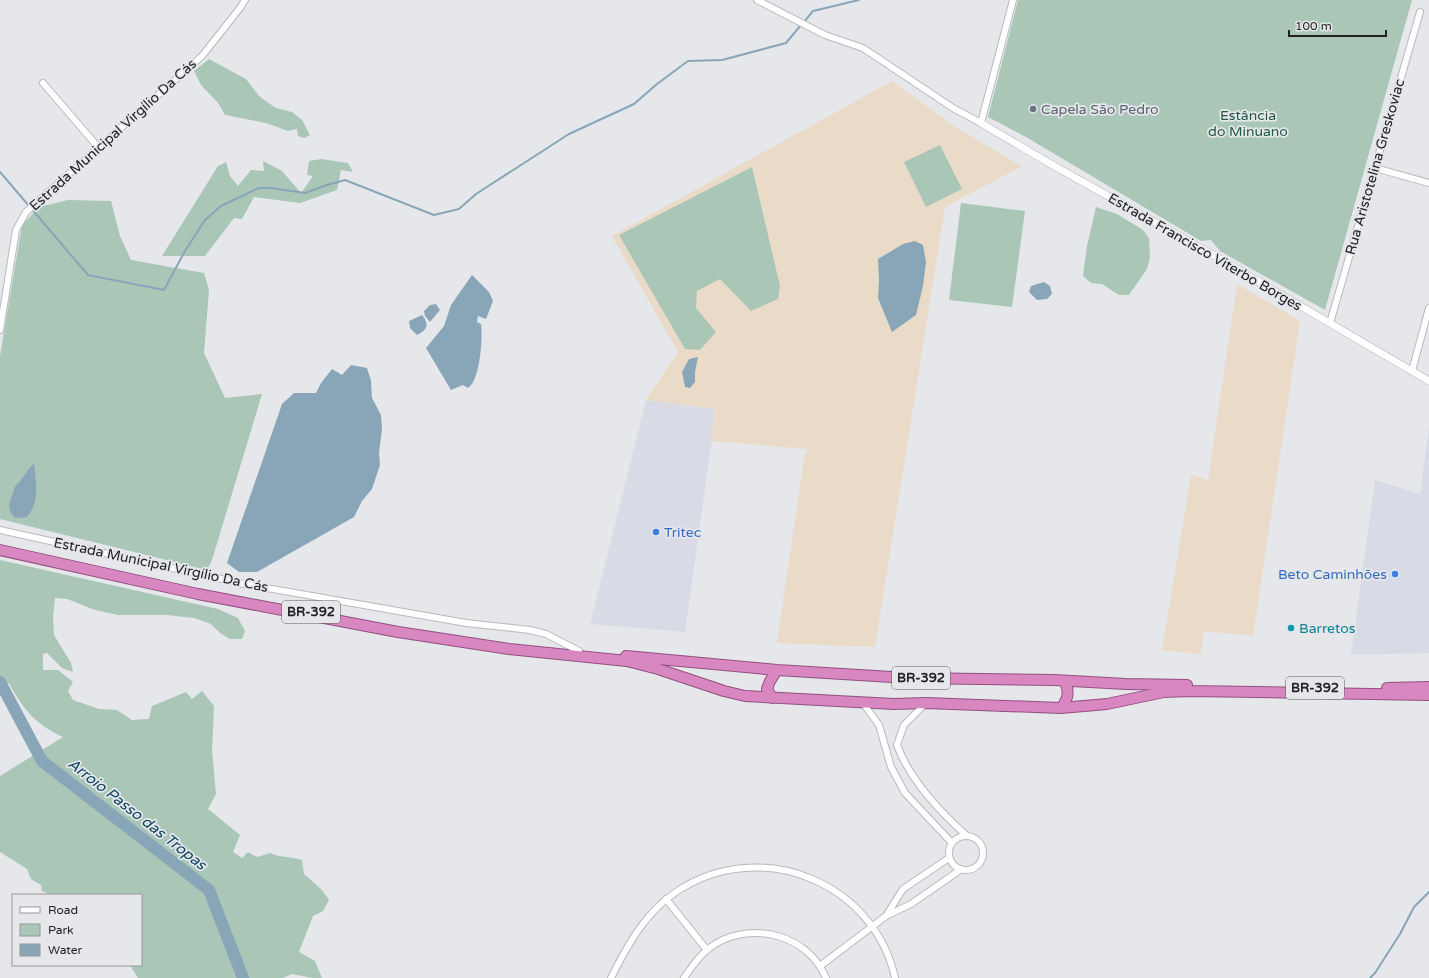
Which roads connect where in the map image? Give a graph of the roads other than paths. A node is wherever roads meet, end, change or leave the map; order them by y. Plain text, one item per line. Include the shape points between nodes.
1 (245, 0) edge
2 (757, 0) edge
3 (1013, 0) edge
4 (1420, 12) dead end
5 (43, 83) dead end
6 (981, 123) junction
7 (98, 147) junction
8 (1375, 168) junction
9 (1429, 183) edge
10 (1429, 308) edge
11 (1330, 323) junction
12 (0, 330) edge
13 (1412, 371) junction
14 (1429, 381) edge
15 (0, 530) edge
16 (0, 545) edge
17 (0, 550) edge
18 (578, 651) junction
19 (777, 670) junction
20 (1065, 681) junction
21 (1429, 687) edge
22 (1429, 695) edge
23 (772, 698) junction
24 (864, 703) junction
25 (926, 703) junction
26 (1061, 708) junction
27 (967, 836) junction
28 (952, 843) junction
29 (949, 858) junction
30 (960, 870) junction
31 (666, 899) junction
32 (886, 916) junction
33 (872, 926) junction
34 (707, 950) junction
35 (820, 966) junction
36 (611, 978) edge
37 (684, 978) edge
38 (826, 978) edge
39 (895, 978) edge

1 - 7 street, Estrada Municipal Virgílio Da Cás via 202,56
2 - 6 street via 825,35 863,48 953,108
3 - 6 street
4 - 8 street, Rua Aristotelina Greskoviac
5 - 7 street
6 - 11 street, Estrada Francisco Viterbo Borges
7 - 12 street, Estrada Municipal Virgílio Da Cás via 26,212 16,230
8 - 9 street
8 - 11 street, Rua Aristotelina Greskoviac
10 - 13 street
11 - 13 street, Estrada Francisco Viterbo Borges
13 - 14 street, Estrada Francisco Viterbo Borges
15 - 18 street, Estrada Municipal Virgílio Da Cás via 244,584 466,623 530,630 546,634
16 - 18 highway, BR-392 via 261,603 457,637
17 - 23 highway, BR-392 via 198,594 398,632 627,661 724,691
18 - 19 highway, BR-392
19 - 20 highway, BR-392 via 915,678
19 - 23 highway via 767,689
20 - 21 highway, BR-392 via 1356,689
20 - 26 highway via 1068,696
22 - 26 highway, BR-392 / BR-392 via 1191,691 1164,692 1106,704
23 - 24 highway, BR-392
24 - 25 highway, BR-392
24 - 28 street via 879,725 890,767 905,793
25 - 26 highway, BR-392
25 - 27 street via 904,725 896,745 904,763 921,788
27 - 28 street
27 - 30 street via 980,844 982,856 976,867
28 - 29 street
29 - 30 street
29 - 32 street via 903,889
30 - 32 street via 911,904
31 - 33 street via 692,882 707,876 737,868 769,867 799,874 829,887 855,906
31 - 34 street
31 - 36 street via 636,932
32 - 33 street
33 - 35 street
33 - 39 street via 884,946
34 - 35 street via 729,937 763,933 795,943
34 - 37 street
35 - 38 street

